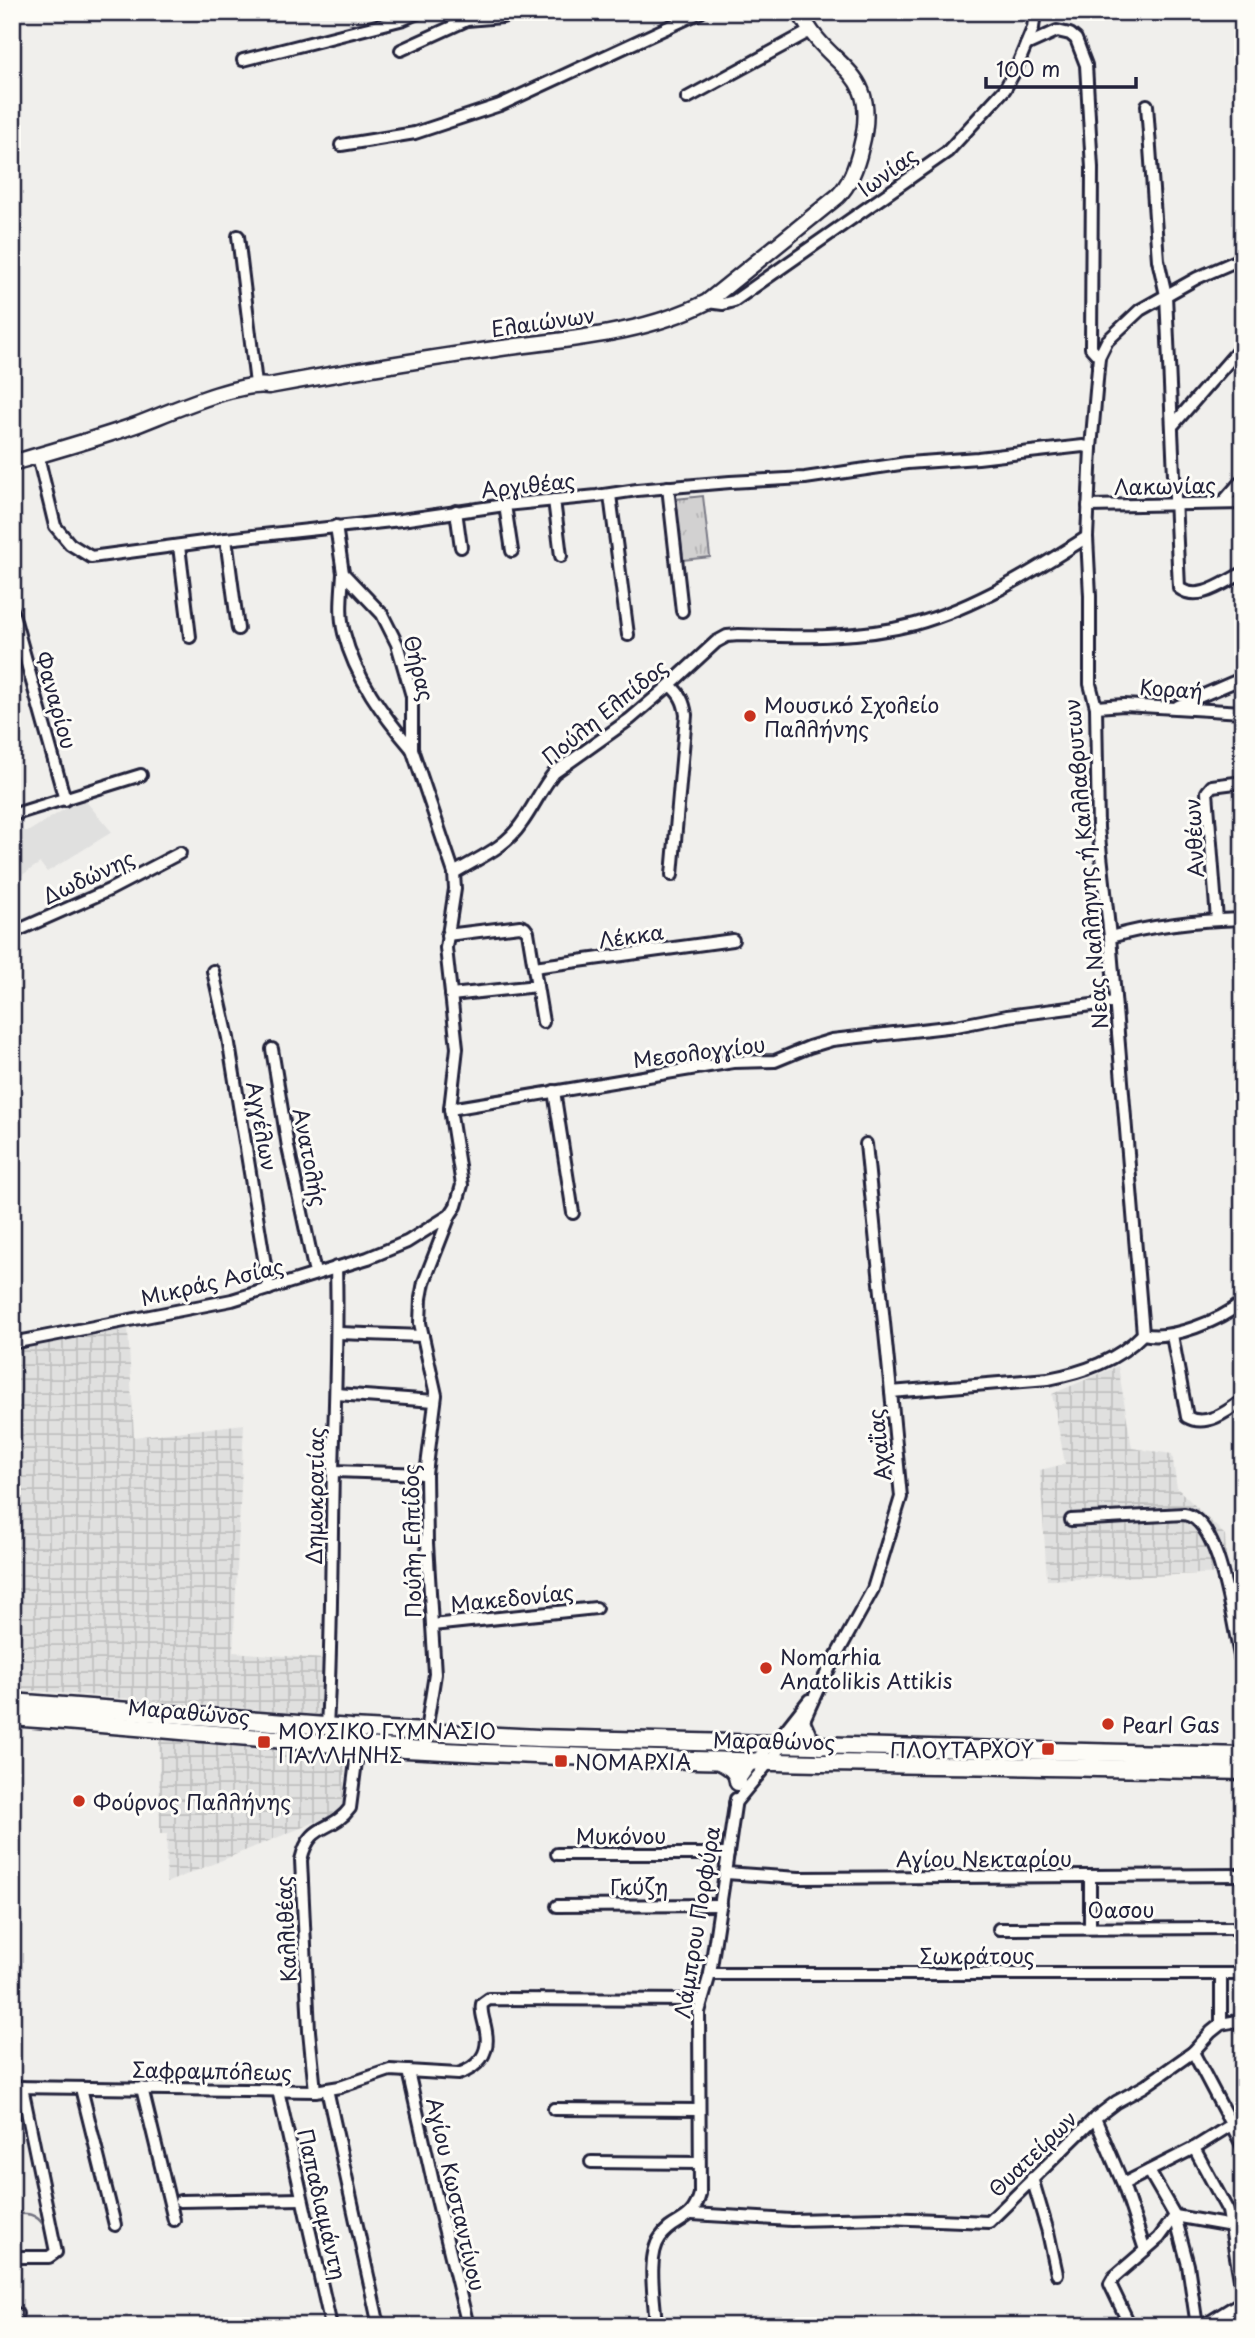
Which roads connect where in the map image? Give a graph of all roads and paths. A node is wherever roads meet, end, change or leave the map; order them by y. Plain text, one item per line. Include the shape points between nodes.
1 (420, 12) edge
2 (518, 12) edge
3 (701, 12) edge
4 (800, 12) edge
5 (1035, 12) edge
6 (810, 31) junction
7 (1026, 45) junction
8 (401, 50) dead end
9 (243, 60) dead end
10 (687, 97) dead end
11 (1147, 105) dead end
12 (341, 145) dead end
13 (237, 236) dead end
14 (1243, 258) edge
15 (1166, 295) junction
16 (707, 302) junction
17 (1243, 345) edge
18 (1099, 358) junction
19 (256, 384) junction
20 (1174, 424) junction
21 (1091, 448) junction
22 (38, 456) junction
23 (12, 463) edge
24 (1243, 479) edge
25 (668, 487) junction
26 (610, 495) junction
27 (554, 500) junction
28 (1222, 503) junction
29 (1243, 503) edge
30 (505, 505) junction
31 (1176, 505) junction
32 (1088, 506) junction
33 (456, 512) junction
34 (337, 526) junction
35 (1087, 537) junction
36 (226, 539) junction
37 (179, 546) junction
38 (461, 547) dead end
39 (512, 551) dead end
40 (561, 556) dead end
41 (343, 573) junction
42 (1243, 573) edge
43 (12, 610) edge
44 (682, 611) dead end
45 (238, 629) dead end
46 (628, 635) dead end
47 (190, 637) dead end
48 (1243, 678) edge
49 (670, 685) junction
50 (1096, 708) junction
51 (1171, 708) junction
52 (1243, 712) edge
53 (412, 749) junction
54 (141, 775) dead end
55 (1243, 782) edge
56 (65, 800) junction
57 (12, 815) edge
58 (180, 853) dead end
59 (454, 873) junction
60 (672, 875) dead end
61 (1243, 919) edge
62 (1217, 920) junction
63 (12, 933) edge
64 (447, 935) junction
65 (1110, 937) junction
66 (733, 940) dead end
67 (534, 967) junction
68 (213, 971) dead end
69 (537, 986) junction
70 (451, 995) junction
71 (1115, 1003) junction
72 (543, 1022) dead end
73 (272, 1049) dead end
74 (554, 1091) junction
75 (450, 1108) junction
76 (866, 1144) dead end
77 (573, 1213) dead end
78 (450, 1215) junction
79 (336, 1267) junction
80 (315, 1273) junction
81 (270, 1289) junction
82 (1243, 1302) edge
83 (338, 1333) junction
84 (1172, 1335) junction
85 (423, 1336) junction
86 (1140, 1337) junction
87 (12, 1343) edge
88 (891, 1392) junction
89 (336, 1394) junction
90 (435, 1401) junction
91 (1243, 1401) edge
92 (333, 1471) junction
93 (426, 1474) junction
94 (1071, 1520) dead end
95 (596, 1608) dead end
96 (432, 1625) junction
97 (1243, 1668) edge
98 (818, 1689) junction
99 (12, 1702) edge
100 (12, 1717) edge
101 (802, 1723) junction
102 (327, 1726) junction
103 (426, 1733) junction
104 (358, 1746) junction
105 (820, 1746) junction
106 (423, 1750) junction
107 (769, 1753) junction
108 (1243, 1756) edge
109 (717, 1760) junction
110 (1243, 1771) edge
111 (738, 1782) junction
112 (735, 1803) junction
113 (557, 1854) dead end
114 (728, 1854) junction
115 (726, 1873) junction
116 (1243, 1875) edge
117 (1090, 1876) junction
118 (721, 1905) junction
119 (557, 1906) dead end
120 (1090, 1928) junction
121 (1243, 1928) edge
122 (999, 1929) dead end
123 (710, 1974) junction
124 (1221, 1974) junction
125 (1243, 1974) edge
126 (702, 2000) junction
127 (1243, 2020) edge
128 (1221, 2024) junction
129 (1193, 2052) junction
130 (408, 2071) junction
131 (17, 2087) edge
132 (81, 2088) junction
133 (142, 2088) junction
134 (327, 2089) junction
135 (278, 2090) junction
136 (315, 2091) junction
137 (554, 2109) dead end
138 (699, 2110) junction
139 (1095, 2118) junction
140 (1231, 2125) junction
141 (1195, 2147) junction
142 (1243, 2147) edge
143 (591, 2162) dead end
144 (699, 2163) junction
145 (1149, 2171) junction
146 (1032, 2178) junction
147 (1123, 2184) junction
148 (302, 2199) junction
149 (180, 2201) dead end
150 (692, 2214) junction
151 (1175, 2216) junction
152 (174, 2220) dead end
153 (115, 2225) dead end
154 (1232, 2226) junction
155 (1146, 2250) junction
156 (12, 2257) edge
157 (1057, 2274) dead end
158 (1243, 2299) edge
159 (331, 2326) edge
160 (379, 2326) edge
161 (468, 2326) edge
162 (656, 2326) edge
163 (1130, 2326) edge
164 (1197, 2326) edge
165 (1203, 2326) edge

1 - 9 street
2 - 8 street via 467,20
3 - 12 street via 500,105 415,133
4 - 6 main road, Ελαιώνων
5 - 7 street, Ιωνίας
6 - 10 street
6 - 16 main road, Ελαιώνων via 851,72 864,97 865,131 851,177 826,207
7 - 16 street, Ιωνίας via 1005,89 947,152 734,301
7 - 18 street via 1057,31 1070,34 1086,65 1092,168 1091,348
11 - 15 street via 1158,260
13 - 19 street
14 - 15 street, Νεας Nαλληνης ή Καλλαβρυτων
15 - 18 street, Νεας Nαλληνης ή Καλλαβρυτων via 1129,319 1107,341
15 - 20 street
16 - 19 main road, Ελαιώνων via 664,321 620,330 269,386
17 - 20 street
18 - 21 street, Νεας Nαλληνης ή Καλλαβρυτων
19 - 22 main road, Ελαιώνων
20 - 31 street
21 - 25 street, Αργιθέας via 908,463 805,478
21 - 32 street, Νεας Nαλληνης ή Καλλαβρυτων
22 - 23 main road, Ελαιώνων
22 - 37 street, Αργιθέας via 55,526 82,554 95,557
24 - 28 street
25 - 26 street, Αργιθέας
25 - 44 street
26 - 27 street, Αργιθέας
26 - 46 street
27 - 30 street, Αργιθέας
27 - 40 street
28 - 29 street, Λακωνίας
28 - 31 street, Λακωνίας
30 - 33 street, Αργιθέας
30 - 39 street
31 - 32 street, Λακωνίας
31 - 42 street via 1180,588 1198,595
32 - 35 street, Νεας Nαλληνης ή Καλλαβρυτων
33 - 34 street, Αργιθέας
33 - 38 street
34 - 36 street, Αργιθέας
34 - 41 street, Θήρας
35 - 49 street, Πούλη Ελπίδος via 974,600 912,624 850,635 727,636
35 - 50 street, Νεας Nαλληνης ή Καλλαβρυτων via 1090,684
36 - 37 street, Αργιθέας
36 - 45 street
37 - 47 street
41 - 53 street, Θήρας via 344,633 360,674 389,722
41 - 53 street, Θήρας via 382,614 397,644 412,696
43 - 56 street, Φαναρίου
48 - 51 street
49 - 59 street, Πούλη Ελπίδος via 563,765 507,840
49 - 60 street via 685,703 686,715
50 - 51 street, Κοραή
50 - 65 street, Νεας Nαλληνης ή Καλλαβρυτων via 1098,828
51 - 52 street, Κοραή
53 - 59 street, Θήρας
54 - 56 street
55 - 62 street, Ανθέων via 1212,786 1207,792
56 - 57 street
58 - 63 street, Δωδώνης
59 - 64 street, Πούλη Ελπίδος
61 - 62 street
62 - 65 street
64 - 67 street via 523,927
64 - 70 street, Πούλη Ελπίδος
65 - 71 street, Νεας Nαλληνης ή Καλλαβρυτων
66 - 67 street, Λέκκα
67 - 69 street
68 - 81 street, Αγγέλων
69 - 70 street
69 - 72 street
70 - 75 street, Πούλη Ελπίδος via 457,1048
71 - 74 street, Μεσολογγίου via 832,1041 775,1061 733,1062
71 - 86 street, Νεας Nαλληνης ή Καλλαβρυτων
73 - 80 street, Ανατολής
74 - 75 street, Μεσολογγίου
74 - 77 street
75 - 78 street, Πούλη Ελπίδος via 462,1185
76 - 88 street
78 - 79 street, Μικράς Ασίας via 407,1242
78 - 85 street, Πούλη Ελπίδος via 422,1290
79 - 80 street, Μικράς Ασίας
79 - 83 street, Δημοκρατίας
80 - 81 street, Μικράς Ασίας
81 - 87 street, Μικράς Ασίας
82 - 84 street via 1222,1317
83 - 85 street
83 - 89 street, Δημοκρατίας
84 - 86 street
84 - 91 street via 1187,1417 1195,1421 1219,1416
85 - 90 street, Πούλη Ελπίδος
86 - 88 street, Αχαΐας via 1095,1367 1071,1375
88 - 98 street, Αχαΐας via 899,1507 873,1589
89 - 90 street
89 - 92 street, Δημοκρατίας
90 - 93 street, Πούλη Ελπίδος
92 - 93 street
92 - 102 street, Δημοκρατίας
93 - 96 street, Πούλη Ελπίδος
94 - 97 street via 1184,1514 1198,1519 1219,1556
95 - 96 street, Μακεδονίας
96 - 103 street, Πούλη Ελπίδος via 435,1674
98 - 101 street, Αχαΐας
98 - 107 street, Αχαΐας
99 - 102 main road, Μαραθώνος
100 - 104 main road, Μαραθώνος
101 - 105 main road via 808,1737
101 - 107 street, Αχαΐας
102 - 103 main road, Μαραθώνος
103 - 106 street, Πούλη Ελπίδος
103 - 107 main road, Μαραθώνος
104 - 106 main road, Μαραθώνος
104 - 136 street, Καλλιθέας via 350,1808 311,1836 301,1860
105 - 107 main road, Μαραθώνος
105 - 108 main road, Μαραθώνος
106 - 109 main road, Μαραθώνος
107 - 109 main road, Μαραθώνος
107 - 110 main road, Μαραθώνος
107 - 111 street
107 - 112 street, Λάμπρου Πορφύρα
109 - 111 main road via 732,1770
111 - 112 street, Λάμπρου Πορφύρα
112 - 114 street, Λάμπρου Πορφύρα
113 - 114 street, Μυκόνου
114 - 115 street, Λάμπρου Πορφύρα
115 - 117 street, Αγίου Νεκταρίου via 799,1878
115 - 118 street, Λάμπρου Πορφύρα
116 - 117 street, Αγίου Νεκταρίου
117 - 120 street
118 - 119 street, Γκύζη
118 - 123 street, Λάμπρου Πορφύρα
120 - 121 street, Οασου
120 - 122 street, Οασου
123 - 124 street, Σωκράτους
123 - 126 street, Λάμπρου Πορφύρα
124 - 125 street, Σωκράτους
124 - 128 street
126 - 130 street, Σαφραμπόλεως via 495,1998 484,2001 481,2009 487,2045 477,2064 458,2074
126 - 138 street, Λάμπρου Πορφύρα
127 - 128 street
128 - 129 street, Θυατείρων
129 - 139 street, Θυατείρων
129 - 140 street
130 - 134 street, Σαφραμπόλεως via 382,2071
130 - 161 street, Αγίου Κωσταντίνου
131 - 132 street, Σαφραμπόλεως
131 - 156 street via 57,2249 52,2257
132 - 133 street, Σαφραμπόλεως
132 - 153 street
133 - 135 street, Σαφραμπόλεως
133 - 152 street
134 - 136 street, Σαφραμπόλεως
134 - 160 street
135 - 136 street, Σαφραμπόλεως
135 - 148 street, Παπαδιαμάντη
137 - 138 street
138 - 144 street, Λάμπρου Πορφύρα
139 - 146 street, Θυατείρων
139 - 147 street
140 - 141 street
140 - 142 street
141 - 145 street
141 - 154 street
143 - 144 street
144 - 150 street, Λάμπρου Πορφύρα via 700,2194
145 - 147 street
145 - 151 street
146 - 150 street, Θυατείρων via 989,2222
146 - 157 street
147 - 155 street
148 - 149 street
148 - 159 street, Παπαδιαμάντη
150 - 162 street via 661,2235 656,2244
151 - 154 street
151 - 155 street
151 - 164 street
154 - 158 street
155 - 163 street via 1110,2284
158 - 165 street

